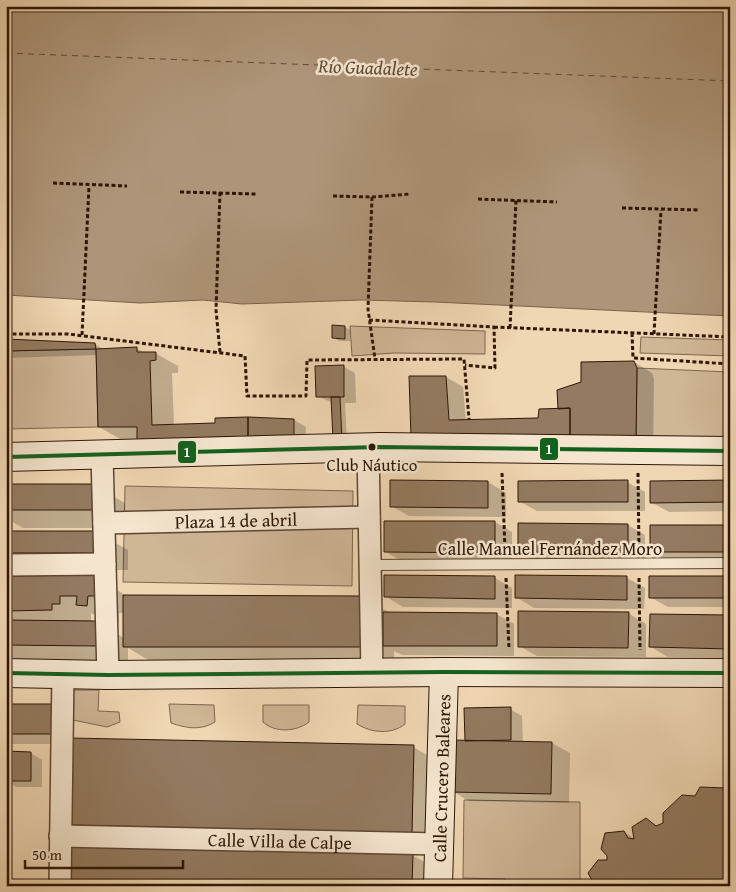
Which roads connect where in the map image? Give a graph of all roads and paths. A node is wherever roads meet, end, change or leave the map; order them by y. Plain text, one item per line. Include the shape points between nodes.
1 (52, 183) dead end
2 (89, 186) junction
3 (127, 186) dead end
4 (180, 192) dead end
5 (220, 192) junction
6 (256, 194) dead end
7 (410, 194) dead end
8 (333, 196) dead end
9 (372, 197) junction
10 (478, 199) dead end
11 (516, 200) junction
12 (556, 202) dead end
13 (622, 208) dead end
14 (661, 210) junction
15 (700, 210) dead end
16 (368, 320) junction
17 (494, 327) junction
18 (510, 328) junction
19 (632, 333) junction
20 (6, 334) edge
21 (654, 334) junction
22 (82, 336) junction
23 (730, 337) edge
24 (220, 352) junction
25 (375, 359) junction
26 (730, 364) edge
27 (465, 365) junction
28 (469, 420) dead end
29 (368, 447) junction
30 (730, 451) edge
31 (102, 456) junction
32 (6, 457) edge
33 (370, 517) junction
34 (104, 523) junction
35 (730, 563) edge
36 (105, 564) junction
37 (6, 565) edge
38 (370, 565) junction
39 (444, 672) junction
40 (6, 673) edge
41 (63, 673) junction
42 (730, 673) edge
43 (372, 674) junction
44 (108, 675) junction
45 (60, 836) junction
46 (440, 844) junction
47 (60, 886) edge
48 (438, 886) edge

1 - 2 path
2 - 3 path
2 - 22 path
4 - 5 path
5 - 6 path
5 - 24 path via 216,310
7 - 9 path
8 - 9 path
9 - 16 path
10 - 11 path
11 - 12 path
11 - 18 path
13 - 14 path
14 - 15 path
14 - 21 path
16 - 17 path
16 - 25 path
17 - 18 path
17 - 27 path via 495,368
18 - 19 path
19 - 21 path
19 - 26 path via 633,358
20 - 22 path
21 - 23 path
22 - 24 path
24 - 25 path via 245,356 247,396 306,396 306,360
25 - 27 path via 464,359
27 - 28 path
29 - 30 street
29 - 31 street via 311,445
29 - 33 street
31 - 32 street
31 - 34 street
33 - 34 street, Plaza 14 de abril
33 - 38 street
34 - 36 street
35 - 38 lane, Calle Manuel Fernández Moro
36 - 37 street
36 - 44 street
38 - 43 street
39 - 42 street
39 - 43 street
39 - 46 street, Calle Crucero Baleares
40 - 41 street
41 - 44 street
41 - 45 street
43 - 44 street
45 - 46 street, Calle Villa de Calpe
45 - 47 street
46 - 48 street, Calle Crucero Baleares

